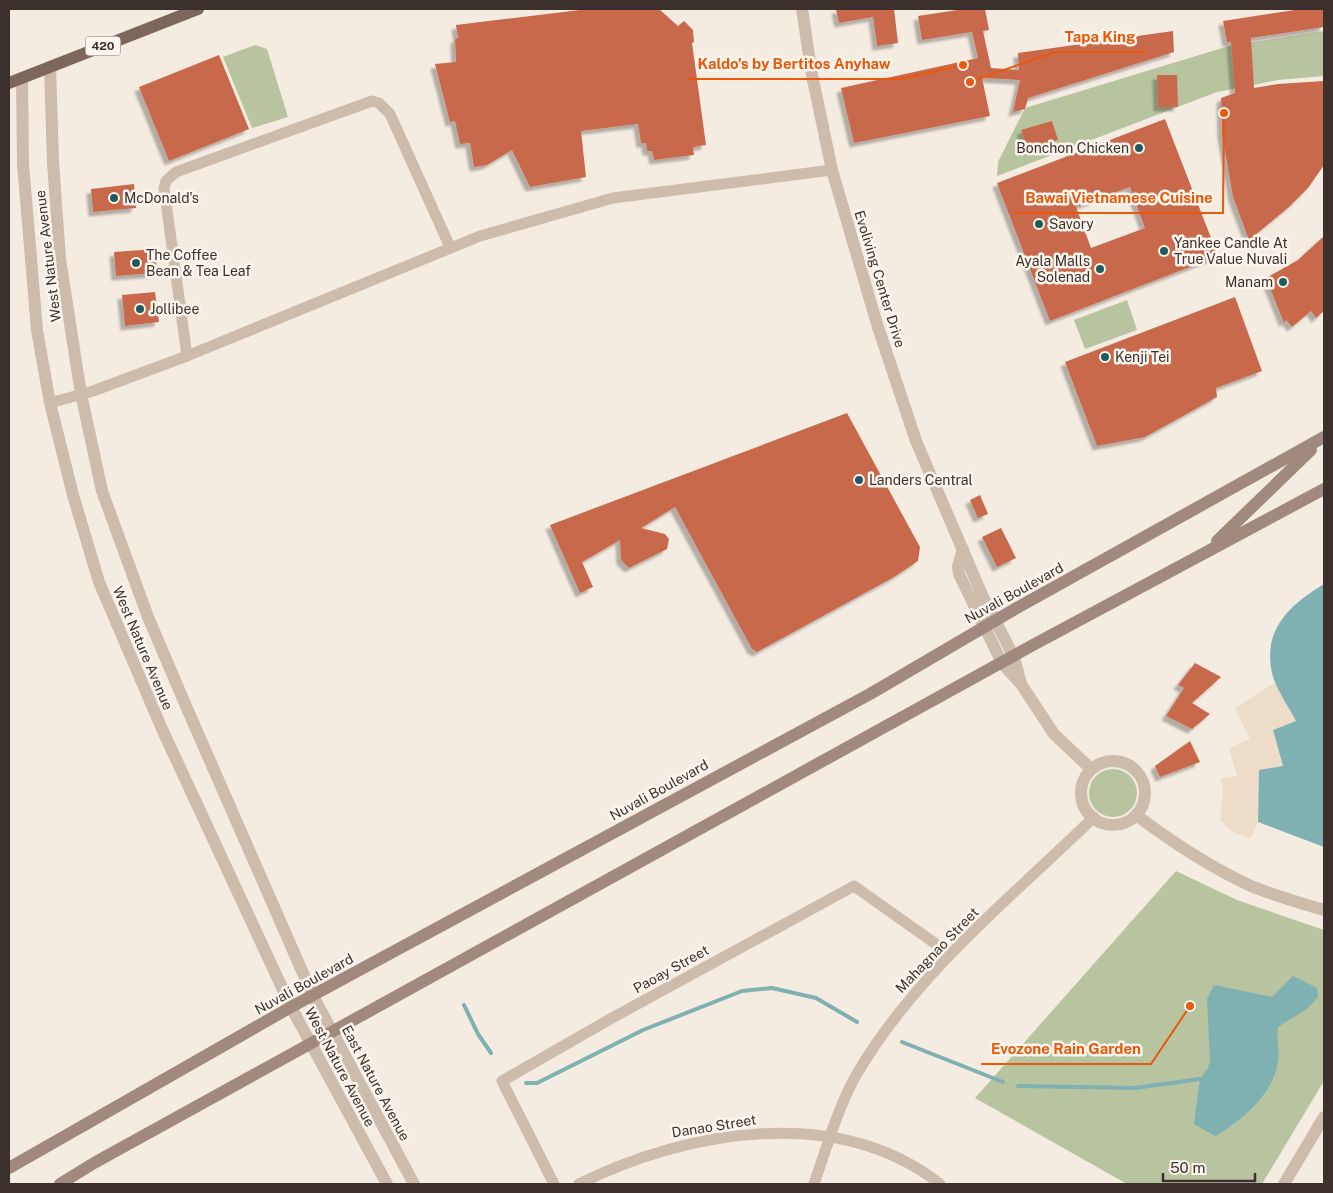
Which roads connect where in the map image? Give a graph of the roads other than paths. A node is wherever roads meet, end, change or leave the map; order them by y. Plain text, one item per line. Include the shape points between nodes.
1 (198, 9) edge
2 (802, 9) edge
3 (50, 67) junction
4 (22, 78) junction
5 (9, 83) edge
6 (832, 170) junction
7 (450, 247) junction
8 (187, 356) junction
9 (81, 394) junction
10 (50, 403) junction
11 (1324, 437) edge
12 (1324, 489) edge
13 (1206, 551) junction
14 (989, 624) junction
15 (1014, 657) junction
16 (1002, 663) junction
17 (1021, 684) junction
18 (1091, 770) junction
19 (1136, 815) junction
20 (1094, 818) junction
21 (1324, 910) edge
22 (950, 954) junction
23 (313, 996) junction
24 (291, 1007) junction
25 (331, 1032) junction
26 (310, 1044) junction
27 (1324, 1117) edge
28 (830, 1138) junction
29 (9, 1168) edge
30 (60, 1184) edge
31 (387, 1184) edge
32 (414, 1184) edge
33 (554, 1184) edge
34 (579, 1184) edge
35 (814, 1184) edge
36 (940, 1184) edge
37 (1284, 1184) edge

1 - 3 main road, 420
2 - 6 street, Evoliving Center Drive
3 - 4 main road, 420
3 - 9 street, West Nature Avenue via 60,259
4 - 5 main road, 420
4 - 10 street, West Nature Avenue via 23,164 30,268
6 - 7 street via 613,198
6 - 14 street, Evoliving Center Drive via 908,418 963,549
7 - 8 street
7 - 8 street via 390,114 378,102 372,101 176,172 166,181 164,188
8 - 9 street
9 - 10 street
9 - 23 street, West Nature Avenue via 102,491 148,616
10 - 24 street, West Nature Avenue via 99,582 162,729
11 - 13 main road
11 - 14 main road, Nuvali Boulevard
12 - 13 main road
13 - 15 main road
14 - 15 street, Evoliving Center Drive
14 - 16 street, Evoliving Center Drive
14 - 23 main road, Nuvali Boulevard via 870,694
15 - 16 main road
15 - 17 street, Evoliving Center Drive
16 - 17 street, Evoliving Center Drive
16 - 25 main road
17 - 18 street, Evoliving Center Drive via 1054,734
18 - 19 street via 1111,761 1134,769 1142,780 1145,794
18 - 20 street via 1085,778 1081,798 1085,809
19 - 20 street via 1114,825
19 - 21 street via 1183,849 1229,875 1285,899
20 - 22 street, Mahagnao Street
22 - 28 street, Mahagnao Street via 916,990 882,1034 857,1073
22 - 33 street, Paoay Street via 854,886 558,1048 502,1081
23 - 24 main road, Nuvali Boulevard
23 - 25 street, East Nature Avenue
24 - 26 street, West Nature Avenue
24 - 29 main road, Nuvali Boulevard
25 - 26 main road
25 - 32 street, East Nature Avenue
26 - 30 main road
26 - 31 street, West Nature Avenue
27 - 37 street
28 - 34 street, Danao Street via 760,1133 662,1150 611,1168
28 - 35 street, Mahagnao Street
28 - 36 street, Danao Street via 869,1147 906,1161

